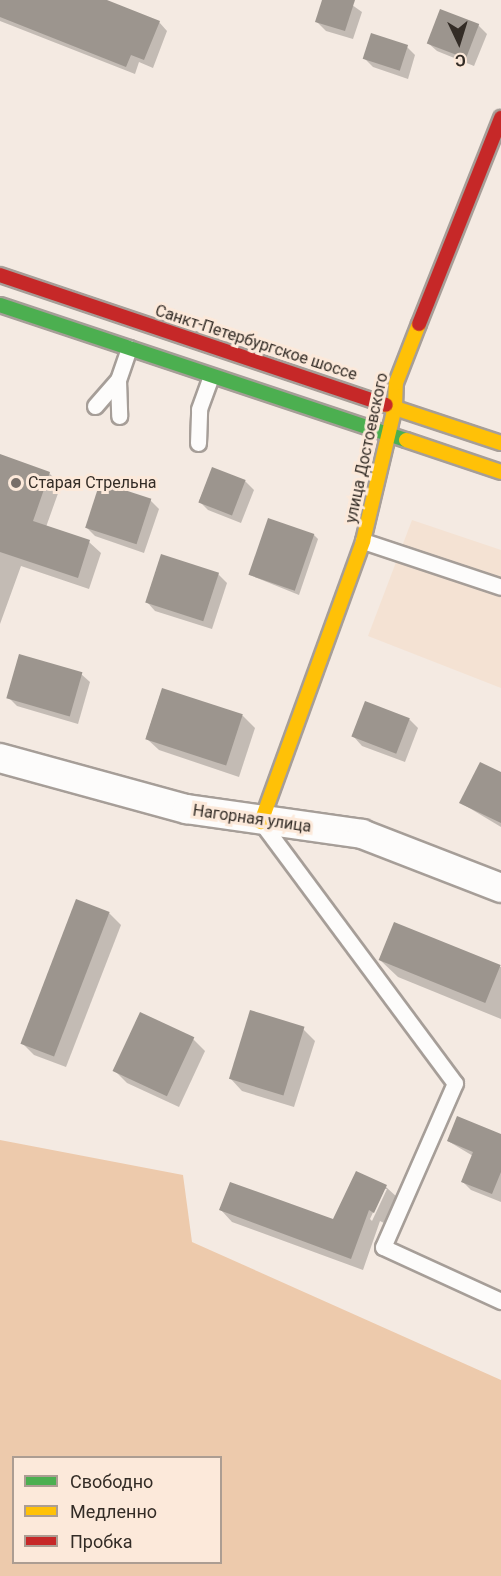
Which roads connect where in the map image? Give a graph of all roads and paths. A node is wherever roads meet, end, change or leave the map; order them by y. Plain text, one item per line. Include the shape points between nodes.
1 (501, 118) edge
2 (0, 275) edge
3 (0, 305) edge
4 (129, 348) junction
5 (211, 376) junction
6 (118, 380) junction
7 (95, 405) dead end
8 (395, 407) junction
9 (118, 416) dead end
10 (388, 434) junction
11 (501, 442) edge
12 (198, 443) dead end
13 (501, 472) edge
14 (363, 541) junction
15 (501, 587) edge
16 (0, 758) edge
17 (261, 822) junction
18 (501, 888) edge
19 (501, 1301) edge

1 - 8 main road, улица Достоевского via 396,383
2 - 8 main road, Санкт-Петербургское шоссе
3 - 4 main road
4 - 5 main road
4 - 6 lane
5 - 10 main road
5 - 12 lane via 199,409
6 - 7 lane
6 - 9 lane
8 - 10 main road, улица Достоевского
8 - 11 main road, Санкт-Петербургское шоссе
10 - 13 main road
10 - 14 main road, улица Достоевского
14 - 15 lane
14 - 17 main road, улица Достоевского
16 - 17 street, Нагорная улица via 187,810
17 - 18 street, Нагорная улица via 362,834
17 - 19 lane via 455,1083 383,1247

